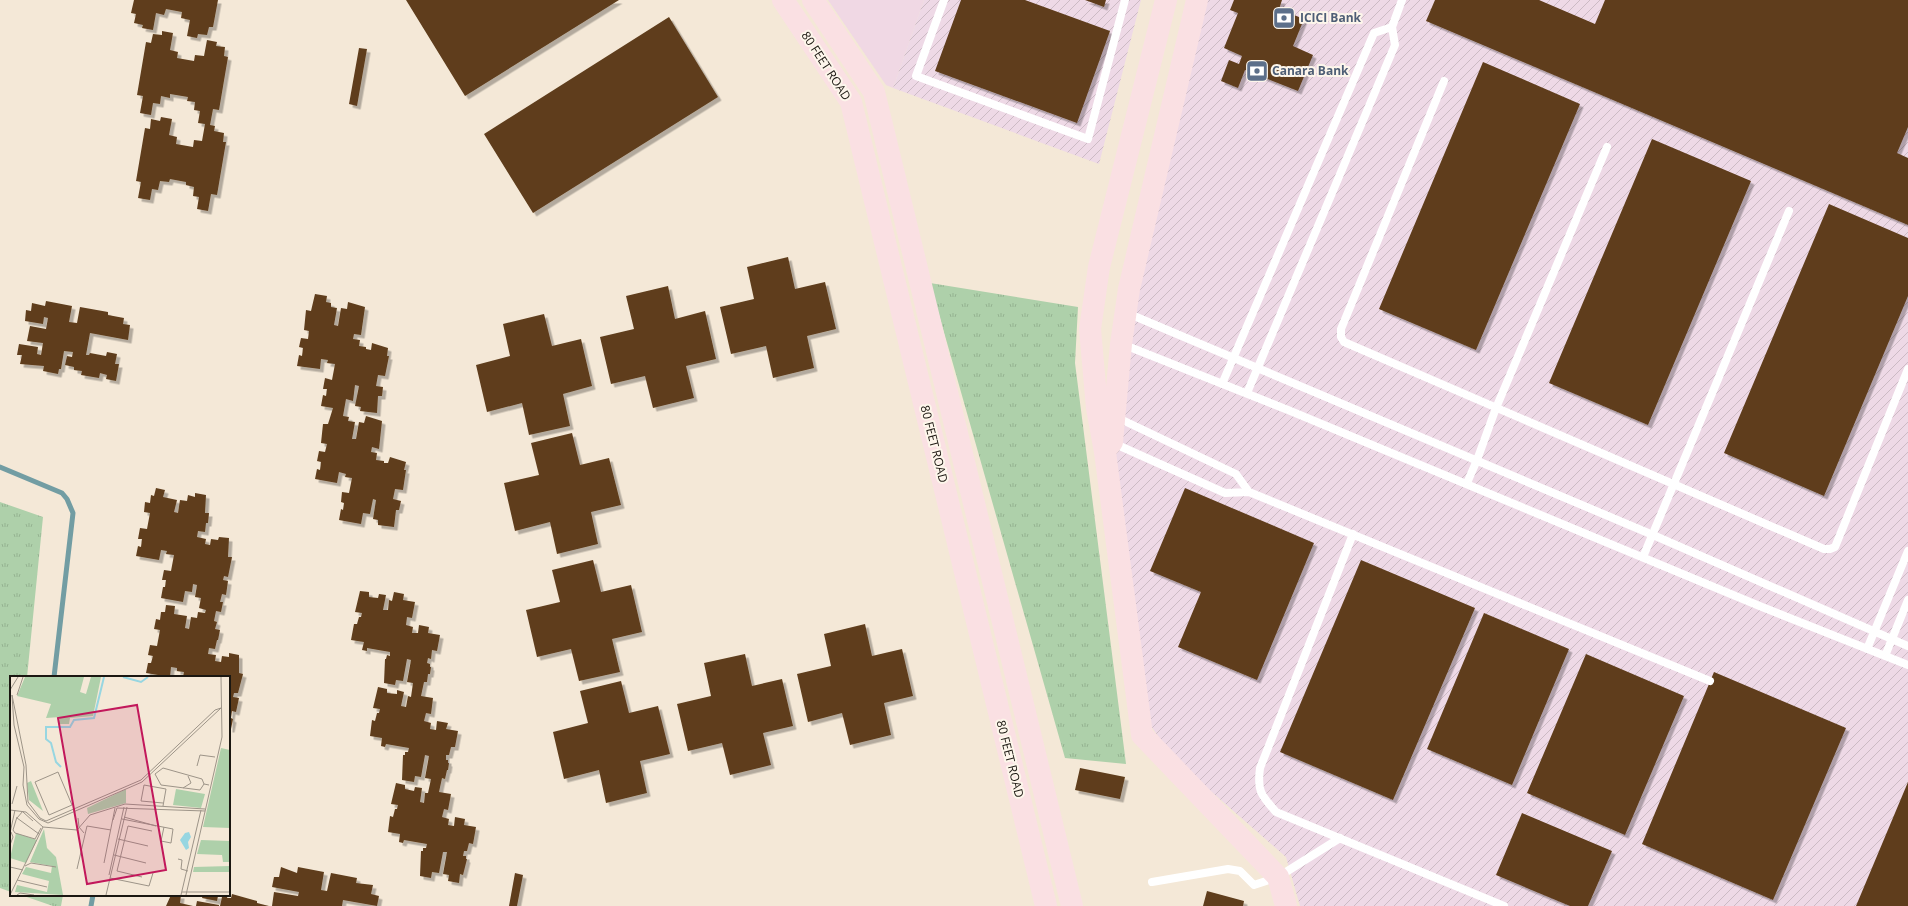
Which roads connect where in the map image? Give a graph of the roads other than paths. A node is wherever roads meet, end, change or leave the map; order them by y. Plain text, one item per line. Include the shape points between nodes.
1 (783, 0) edge
2 (813, 0) edge
3 (944, 0) edge
4 (1125, 0) edge
5 (1166, 0) edge
6 (1197, 0) edge
7 (1402, 0) edge
8 (1392, 27) junction
9 (1444, 80) dead end
10 (1607, 147) dead end
11 (1789, 211) dead end
12 (1127, 313) junction
13 (1121, 344) junction
14 (1234, 358) junction
15 (1258, 368) junction
16 (1908, 369) edge
17 (1222, 384) junction
18 (1247, 393) junction
19 (1496, 408) junction
20 (1115, 417) junction
21 (1108, 447) junction
22 (1477, 460) junction
23 (1467, 483) junction
24 (1674, 484) junction
25 (1250, 492) junction
26 (1353, 534) junction
27 (1653, 535) junction
28 (1908, 551) edge
29 (1643, 557) junction
30 (1908, 600) edge
31 (1874, 631) junction
32 (1892, 638) junction
33 (1908, 646) edge
34 (1867, 649) junction
35 (1885, 656) junction
36 (1908, 665) edge
37 (1710, 681) dead end
38 (1340, 838) junction
39 (1278, 877) junction
40 (1152, 882) dead end
41 (1046, 906) edge
42 (1072, 906) edge
43 (1286, 906) edge
44 (1504, 906) edge

1 - 41 street, 80 FEET ROAD via 851,102
2 - 42 street, 80 FEET ROAD via 874,92
3 - 4 lane via 916,76 1088,139
5 - 21 street via 1098,267 1090,329 1097,408
6 - 12 street via 1129,289
7 - 8 lane
8 - 14 lane via 1374,33
8 - 15 lane via 1395,45
9 - 19 lane via 1341,329 1341,336 1344,342
10 - 19 lane
11 - 24 lane
12 - 13 street
12 - 14 lane
13 - 17 lane
13 - 20 street
14 - 15 lane
14 - 17 lane
15 - 18 lane
15 - 22 lane
16 - 24 lane via 1835,547 1830,550
17 - 18 lane
18 - 23 lane
19 - 22 lane
19 - 24 lane
20 - 21 street
20 - 25 lane via 1236,474
21 - 25 lane via 1225,493
21 - 39 street via 1142,735
22 - 23 lane
22 - 27 lane
23 - 29 lane
24 - 27 lane
25 - 26 lane
26 - 37 lane
26 - 38 lane via 1260,768 1258,781 1261,794 1276,812
27 - 29 lane
27 - 31 lane
28 - 31 lane
29 - 34 lane
30 - 32 lane
31 - 32 lane
31 - 34 lane
32 - 33 lane
32 - 35 lane
34 - 35 lane
35 - 36 lane
38 - 39 lane
38 - 44 lane
39 - 40 lane via 1254,885 1240,871 1228,869
39 - 43 street

